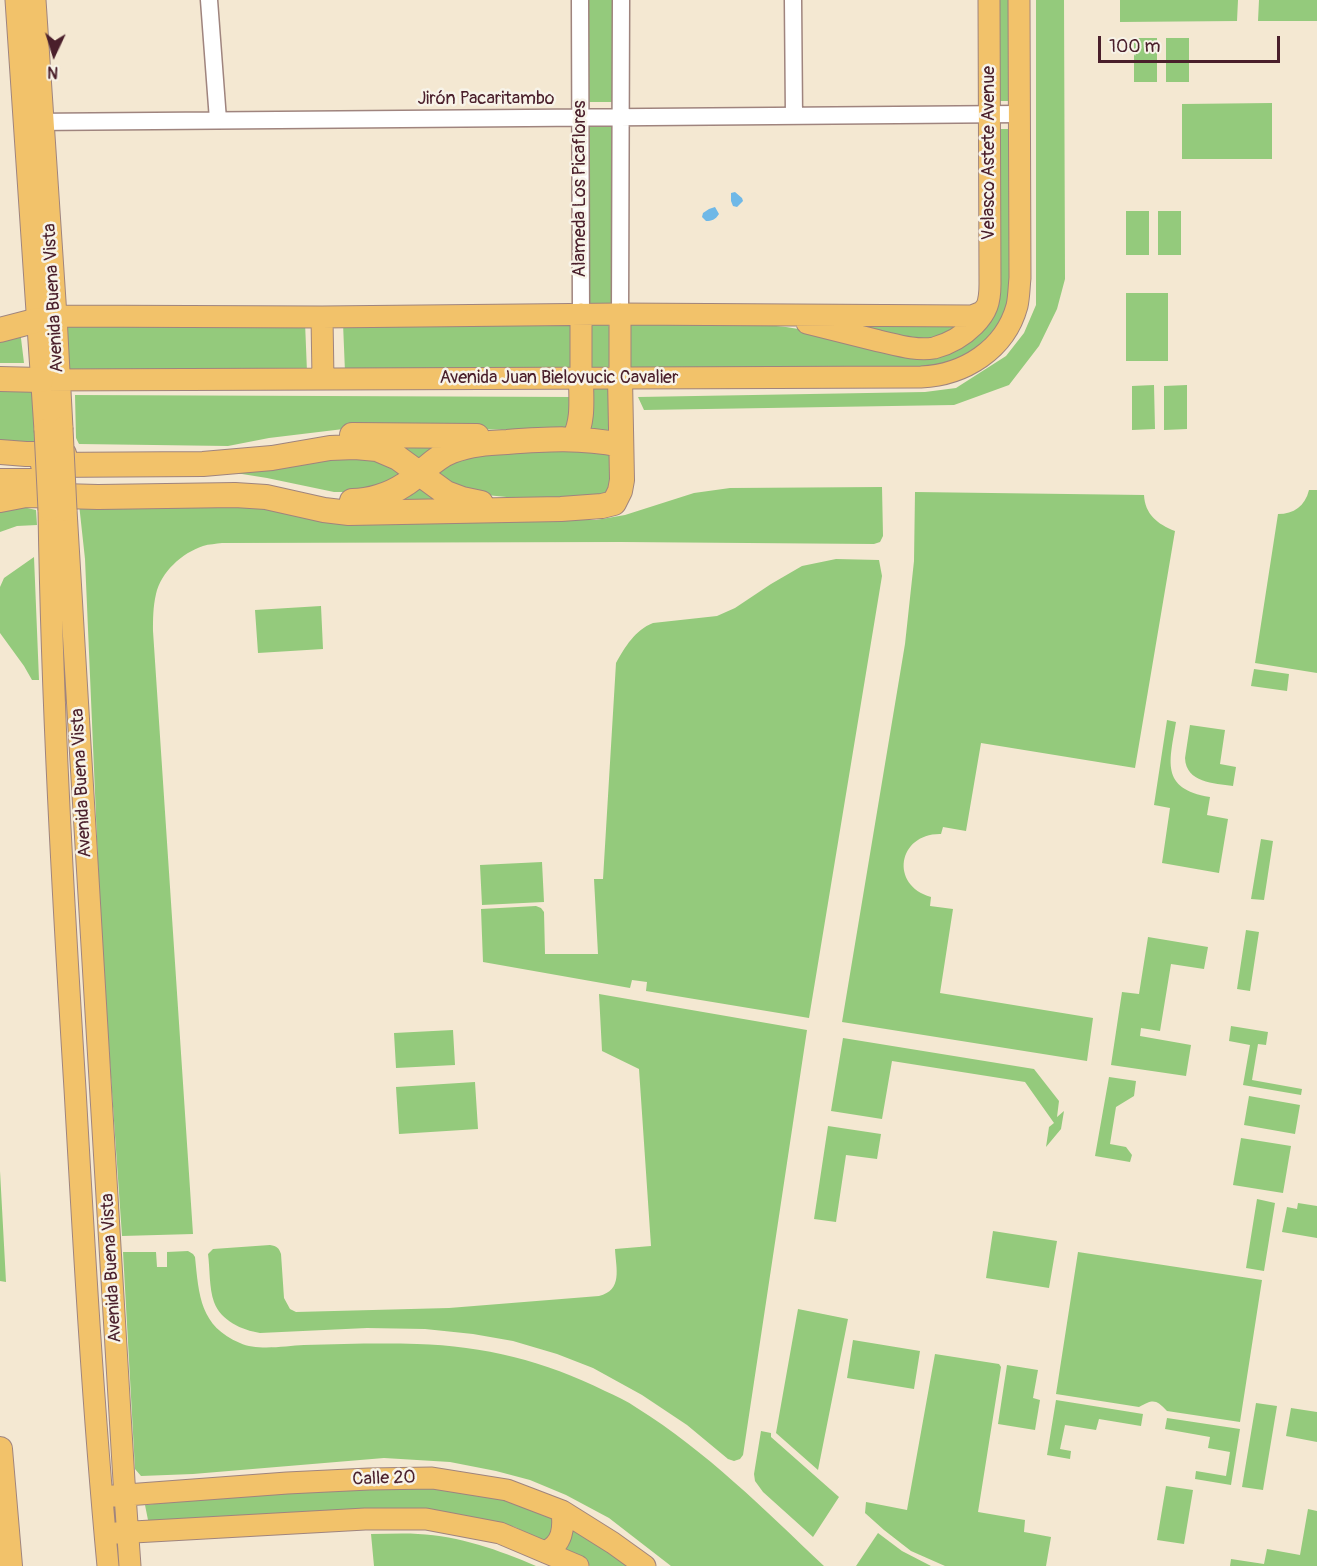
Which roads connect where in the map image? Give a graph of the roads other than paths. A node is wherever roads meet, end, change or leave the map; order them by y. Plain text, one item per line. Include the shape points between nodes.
1 (16, 0) edge
2 (35, 0) edge
3 (209, 0) edge
4 (580, 0) edge
5 (621, 0) edge
6 (793, 0) edge
7 (989, 0) edge
8 (1019, 0) edge
9 (989, 114) junction
10 (1020, 114) junction
11 (794, 116) junction
12 (580, 117) junction
13 (620, 117) junction
14 (218, 120) junction
15 (34, 122) junction
16 (1020, 278) joint
17 (987, 306) junction
18 (581, 314) junction
19 (620, 314) junction
20 (777, 315) junction
21 (322, 317) junction
22 (47, 318) junction
23 (0, 330) edge
24 (581, 378) junction
25 (620, 378) junction
26 (0, 379) edge
27 (323, 379) junction
28 (50, 380) junction
29 (548, 439) junction
30 (574, 439) junction
31 (621, 445) junction
32 (0, 452) edge
33 (0, 465) edge
34 (419, 473) junction
35 (0, 481) edge
36 (0, 500) edge
37 (561, 509) junction
38 (58, 510) junction
39 (59, 816) junction
40 (84, 816) junction
41 (0, 1449) edge
42 (125, 1495) junction
43 (102, 1496) junction
44 (562, 1511) junction
45 (128, 1532) junction
46 (105, 1534) junction
47 (545, 1552) junction
48 (10, 1566) edge
49 (108, 1566) edge
50 (130, 1566) edge
51 (578, 1566) edge
52 (645, 1566) edge

1 - 15 main road, Avenida Buena Vista
2 - 15 main road, Avenida Buena Vista
3 - 14 street
4 - 12 street, Alameda Los Picaflores
5 - 13 street
6 - 11 street
7 - 9 main road, Velasco Astete Avenue
8 - 10 main road, Velasco Astete Avenue
9 - 10 street, Jirón Pacaritambo
9 - 11 street, Jirón Pacaritambo
9 - 17 main road, Velasco Astete Avenue
10 - 16 main road, Velasco Astete Avenue
11 - 13 street, Jirón Pacaritambo
12 - 13 street, Jirón Pacaritambo
12 - 14 street, Jirón Pacaritambo
12 - 18 street, Alameda Los Picaflores
13 - 19 street
14 - 15 street, Jirón Pacaritambo
15 - 22 main road, Avenida Buena Vista
16 - 25 main road, Avenida Juan Bielovucic Cavalier via 1017,306 995,345 975,361 937,376
17 - 20 main road via 972,316
17 - 20 main road via 963,335 927,348 892,344
18 - 19 main road
18 - 21 main road
18 - 24 main road, Alameda Los Picaflores
19 - 20 main road
19 - 25 main road
21 - 22 main road
21 - 27 main road
22 - 23 highway
22 - 28 main road, Avenida Buena Vista
24 - 25 main road, Avenida Juan Bielovucic Cavalier
24 - 27 main road, Avenida Juan Bielovucic Cavalier
24 - 30 highway via 582,416
25 - 31 highway
26 - 28 highway
27 - 28 main road, Avenida Juan Bielovucic Cavalier
28 - 38 main road, Avenida Buena Vista, bridge
29 - 30 highway
29 - 32 highway via 343,435 228,451
29 - 34 highway via 475,444 451,451
30 - 31 highway
31 - 37 highway via 622,480 614,503
33 - 34 highway via 203,464 355,447 377,449
34 - 35 highway via 405,485 360,501 338,501 241,483
34 - 37 highway via 446,493 462,499 511,507
36 - 37 highway via 26,495 235,495 349,513
38 - 39 main road, Avenida Buena Vista via 53,670
38 - 40 main road, Avenida Buena Vista
39 - 40 main road
39 - 43 main road, Avenida Buena Vista
40 - 42 main road, Avenida Buena Vista
41 - 48 highway
42 - 43 main road, Calle 20
42 - 44 main road, Calle 20 via 286,1483 432,1478 507,1490
42 - 45 main road, Avenida Buena Vista
43 - 46 main road, Avenida Buena Vista
44 - 47 main road via 561,1536
44 - 52 main road, Calle 20
45 - 46 main road
45 - 47 main road via 426,1519 500,1533
45 - 50 main road, Avenida Buena Vista
46 - 49 main road, Avenida Buena Vista
47 - 51 main road

